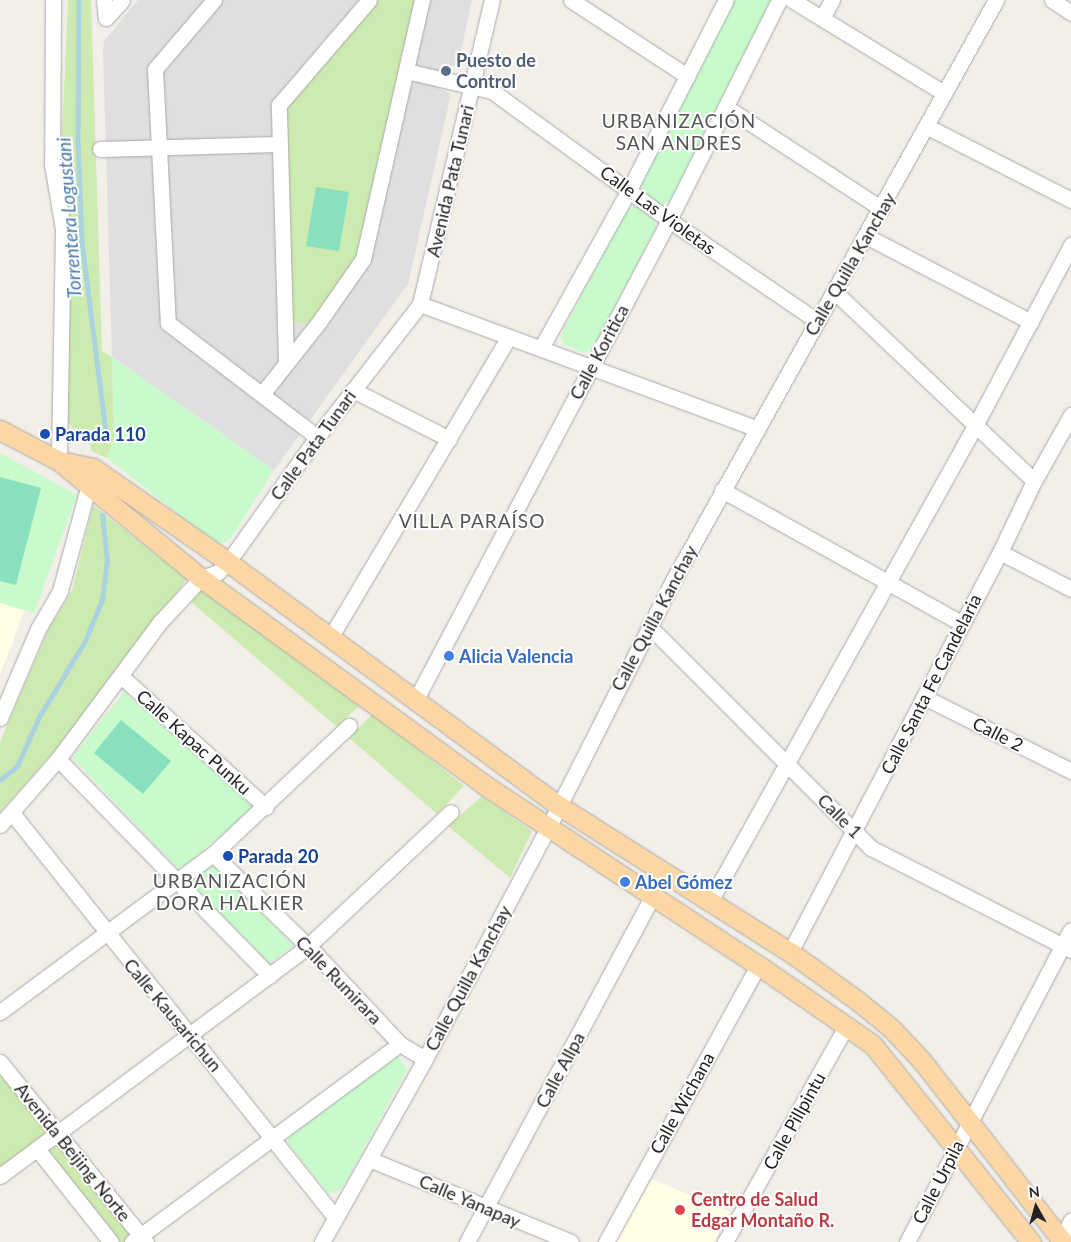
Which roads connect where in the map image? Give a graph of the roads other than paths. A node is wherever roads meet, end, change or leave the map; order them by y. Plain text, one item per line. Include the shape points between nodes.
1 (53, 0) edge
2 (104, 0) edge
3 (122, 0) edge
4 (214, 0) edge
5 (369, 0) edge
6 (422, 0) edge
7 (492, 0) edge
8 (571, 0) edge
9 (726, 0) edge
10 (779, 0) edge
11 (792, 0) edge
12 (832, 0) edge
13 (996, 0) edge
14 (1052, 0) edge
15 (1071, 13) edge
16 (822, 18) junction
17 (406, 71) junction
18 (687, 76) junction
19 (472, 86) junction
20 (944, 93) junction
21 (726, 107) junction
22 (926, 126) junction
23 (278, 144) junction
24 (158, 148) junction
25 (100, 150) dead end
26 (629, 190) junction
27 (1071, 200) edge
28 (882, 209) junction
29 (669, 220) junction
30 (866, 236) junction
31 (1071, 245) edge
32 (835, 292) junction
33 (420, 304) junction
34 (817, 321) junction
35 (1031, 322) junction
36 (509, 337) junction
37 (541, 348) junction
38 (286, 362) junction
39 (591, 367) junction
40 (352, 390) junction
41 (262, 394) junction
42 (1071, 415) edge
43 (976, 424) junction
44 (758, 429) junction
45 (0, 430) edge
46 (317, 437) junction
47 (449, 439) junction
48 (59, 461) junction
49 (92, 468) junction
50 (1034, 481) junction
51 (89, 488) junction
52 (722, 490) junction
53 (1000, 552) junction
54 (228, 562) junction
55 (201, 578) junction
56 (887, 582) junction
57 (1071, 590) edge
58 (962, 623) junction
59 (649, 626) junction
60 (330, 638) junction
61 (122, 677) junction
62 (924, 697) junction
63 (415, 701) junction
64 (0, 718) edge
65 (349, 726) dead end
66 (58, 759) junction
67 (788, 764) junction
68 (1071, 771) edge
69 (558, 806) junction
70 (266, 807) junction
71 (451, 812) dead end
72 (12, 814) junction
73 (0, 825) edge
74 (548, 828) junction
75 (854, 829) junction
76 (213, 854) junction
77 (178, 879) junction
78 (652, 897) junction
79 (710, 903) junction
80 (1071, 930) edge
81 (106, 934) junction
82 (307, 947) junction
83 (1067, 948) edge
84 (790, 952) junction
85 (758, 964) junction
86 (270, 976) junction
87 (0, 1012) edge
88 (847, 1026) junction
89 (190, 1035) junction
90 (400, 1044) junction
91 (425, 1059) junction
92 (0, 1062) edge
93 (968, 1121) junction
94 (59, 1135) junction
95 (275, 1138) junction
96 (956, 1145) junction
97 (38, 1150) junction
98 (369, 1159) junction
99 (0, 1176) edge
100 (486, 1208) junction
101 (335, 1217) junction
102 (1071, 1220) edge
103 (139, 1240) edge
104 (1062, 1241) edge
105 (111, 1242) edge
106 (322, 1242) edge
107 (467, 1242) edge
108 (571, 1242) edge
109 (606, 1242) edge
110 (725, 1242) edge
111 (908, 1242) edge
112 (1030, 1242) edge

1 - 48 street via 52,164 63,229
2 - 3 street via 106,18
4 - 24 street via 155,69
5 - 23 street via 279,105
6 - 17 street
7 - 19 street, Avenida Pata Tunari
8 - 18 street
9 - 18 street
10 - 21 street, Calle Koritica
11 - 16 street
12 - 16 street
13 - 20 street, Calle Quilla Kanchay
14 - 15 street
16 - 20 street
17 - 19 street, Calle Las Violetas
17 - 38 street via 363,258
18 - 26 street
19 - 26 street, Calle Las Violetas via 492,91
19 - 33 street, Avenida Pata Tunari
20 - 22 street, Calle Quilla Kanchay
21 - 28 street
21 - 29 street, Calle Koritica
22 - 27 street
22 - 28 street, Calle Quilla Kanchay
23 - 24 street
23 - 38 street
24 - 25 street
24 - 41 street via 168,323
26 - 29 street, Calle Las Violetas
26 - 37 street
28 - 30 street, Calle Quilla Kanchay
29 - 34 street, Calle Las Violetas
29 - 39 street, Calle Koritica
30 - 32 street, Calle Quilla Kanchay
30 - 35 street
31 - 35 street
32 - 34 street, Calle Quilla Kanchay
32 - 43 street
33 - 36 street
33 - 40 street, Calle Pata Tunari
34 - 44 street, Calle Quilla Kanchay
35 - 43 street
36 - 37 street
36 - 47 street
37 - 39 street
38 - 41 street
39 - 44 street
39 - 63 street, Calle Koritica
40 - 46 street, Calle Pata Tunari
40 - 47 street
41 - 46 street
42 - 50 street, Calle Santa Fe Candelaria
43 - 50 street
43 - 56 street
44 - 52 street, Calle Quilla Kanchay
45 - 48 main road
46 - 54 street, Calle Pata Tunari
47 - 60 street
48 - 49 main road
48 - 51 main road
49 - 51 street
49 - 54 main road
50 - 53 street, Calle Santa Fe Candelaria
51 - 55 main road
51 - 64 street via 60,591 38,629
52 - 56 street
52 - 59 street, Calle Quilla Kanchay
53 - 57 street
53 - 58 street, Calle Santa Fe Candelaria
54 - 55 street, Calle Pata Tunari via 218,572
54 - 60 main road
55 - 61 street, Calle Pata Tunari via 161,620
55 - 74 main road
56 - 58 street
56 - 67 street
58 - 62 street, Calle Santa Fe Candelaria
59 - 67 street, Calle 1
59 - 69 street, Calle Quilla Kanchay
60 - 63 main road
61 - 66 street, Calle Pata Tunari
61 - 70 street, Calle Kapac Punku
62 - 68 street, Calle 2
62 - 75 street, Calle Santa Fe Candelaria
63 - 69 main road
65 - 70 street
66 - 72 street, Calle Pata Tunari
66 - 77 street
67 - 75 street, Calle 1
67 - 79 street
69 - 74 street, Calle Quilla Kanchay
69 - 79 main road
70 - 76 street
71 - 82 street
72 - 73 street, Calle Pata Tunari
72 - 81 street, Calle Kausarichun
74 - 78 main road
74 - 91 street, Calle Quilla Kanchay
75 - 83 street, Calle 1 via 871,848
75 - 84 street, Calle Santa Fe Candelaria
76 - 77 street
76 - 82 street, Calle Rumirara
77 - 81 street
77 - 86 street
78 - 85 main road
78 - 100 street, Calle Allpa
79 - 84 main road
80 - 83 street, Calle Urpila
81 - 87 street
81 - 89 street, Calle Kausarichun
82 - 86 street
82 - 90 street, Calle Rumirara
83 - 93 street, Calle Urpila
84 - 93 main road via 891,1028 922,1061
85 - 88 main road
85 - 109 street, Calle Wichana
86 - 89 street
88 - 96 main road via 878,1051
88 - 110 street, Calle Pillpintu
89 - 94 street
89 - 95 street, Calle Kausarichun
90 - 91 street, Calle Rumirara
90 - 95 street
91 - 98 street, Calle Quilla Kanchay
92 - 94 street, Avenida Beijing Norte
93 - 96 street, Calle Urpila
93 - 104 main road
94 - 97 street
94 - 103 street, Avenida Beijing Norte
95 - 101 street, Calle Kausarichun
95 - 103 street
96 - 111 street, Calle Urpila
96 - 112 main road
97 - 99 street
97 - 105 street, Avenida Beijing Norte
98 - 100 street, Calle Yanapay
98 - 101 street, Calle Quilla Kanchay
100 - 107 street, Calle Allpa
100 - 108 street, Calle Yanapay
101 - 106 street, Calle Quilla Kanchay
102 - 104 street

